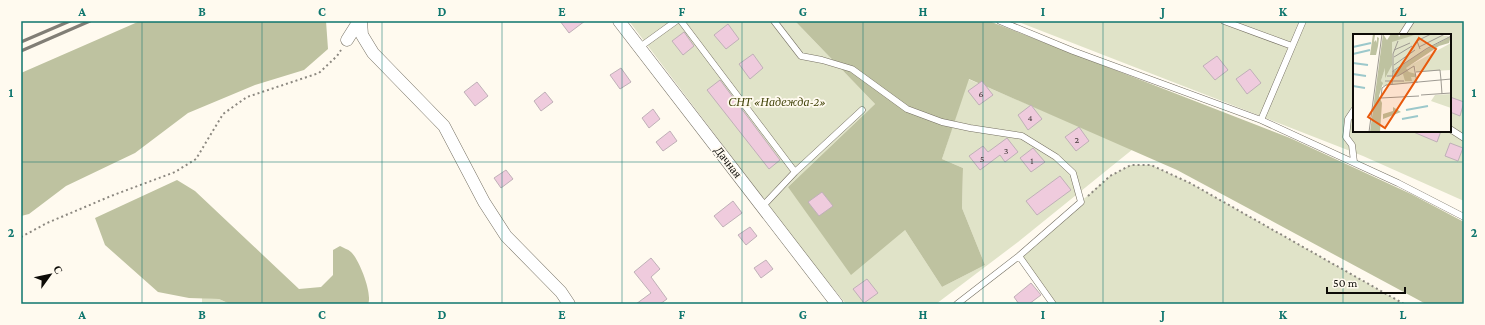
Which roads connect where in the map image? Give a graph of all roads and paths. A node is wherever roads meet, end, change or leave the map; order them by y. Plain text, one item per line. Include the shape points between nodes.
1 (360, 21) edge
2 (619, 21) edge
3 (676, 21) edge
4 (681, 21) edge
5 (774, 21) edge
6 (1000, 21) edge
7 (1224, 21) edge
8 (1303, 21) edge
9 (1411, 21) edge
10 (1403, 34) edge
11 (347, 40) joint
12 (1292, 46) junction
13 (640, 48) junction
14 (862, 110) dead end
15 (1353, 111) edge
16 (1261, 120) junction
17 (1451, 130) edge
18 (1464, 138) edge
19 (1354, 162) junction
20 (795, 172) junction
21 (1081, 202) junction
22 (760, 209) junction
23 (1464, 217) edge
24 (21, 237) edge
25 (1019, 256) junction
26 (569, 304) edge
27 (832, 304) edge
28 (837, 304) edge
29 (957, 304) edge
30 (1053, 304) edge
31 (1404, 304) edge

1 - 11 street
1 - 26 street via 362,35 373,53 444,126 484,202 506,236 561,292
2 - 13 street
3 - 13 lane
4 - 20 lane
5 - 21 lane via 782,35 801,56 852,70 907,109 942,122 1022,136 1056,157 1073,172
6 - 16 lane via 1073,51
7 - 12 lane
8 - 12 lane
9 - 10 lane
11 - 24 path via 337,56 319,73 247,97 223,114 196,159 175,172 47,223
12 - 16 lane
13 - 22 street
13 - 28 street, Дачная
14 - 20 lane
15 - 19 lane via 1348,118 1346,137 1352,145
16 - 19 lane
17 - 18 lane
19 - 23 lane
20 - 22 lane
21 - 25 lane
21 - 31 path via 1110,176 1130,165 1151,165 1190,183
22 - 27 street
25 - 29 lane
25 - 30 lane

